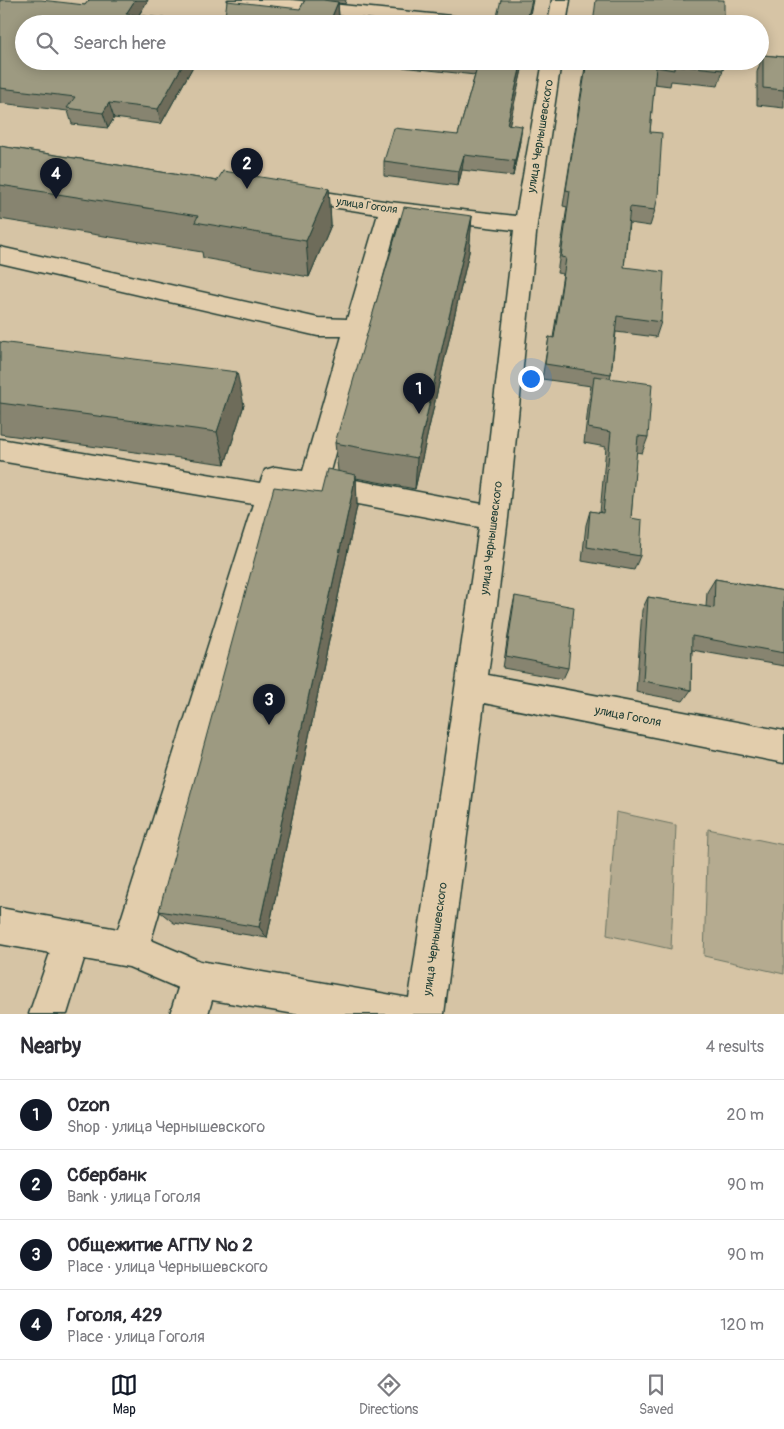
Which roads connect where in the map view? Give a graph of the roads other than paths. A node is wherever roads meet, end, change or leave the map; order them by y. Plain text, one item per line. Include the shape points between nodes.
1 (237, 0) edge
2 (561, 0) edge
3 (390, 15) edge
4 (558, 15) edge
5 (551, 70) edge
6 (273, 191) edge
7 (390, 209) junction
8 (526, 224) junction
9 (0, 256) edge
10 (355, 328) junction
11 (0, 450) edge
12 (313, 483) junction
13 (271, 496) junction
14 (494, 518) junction
15 (471, 686) junction
16 (784, 747) edge
17 (0, 926) edge
18 (72, 939) junction
19 (130, 949) junction
20 (199, 979) junction
21 (48, 1014) edge
22 (189, 1014) edge
23 (403, 1014) edge
24 (425, 1014) edge

1 - 3 street
2 - 4 street
5 - 8 street, улица Чернышевского
6 - 7 street, улица Гоголя
7 - 8 street, улица Гоголя
7 - 10 street
8 - 14 street, улица Чернышевского
9 - 10 street via 318,327
10 - 12 street
11 - 13 street
12 - 13 street via 275,478
12 - 14 street
13 - 19 street
14 - 15 street, улица Чернышевского
15 - 16 street, улица Гоголя
15 - 24 street, улица Чернышевского
17 - 18 street
18 - 19 street
18 - 21 street
19 - 20 street
20 - 22 street
20 - 23 street

